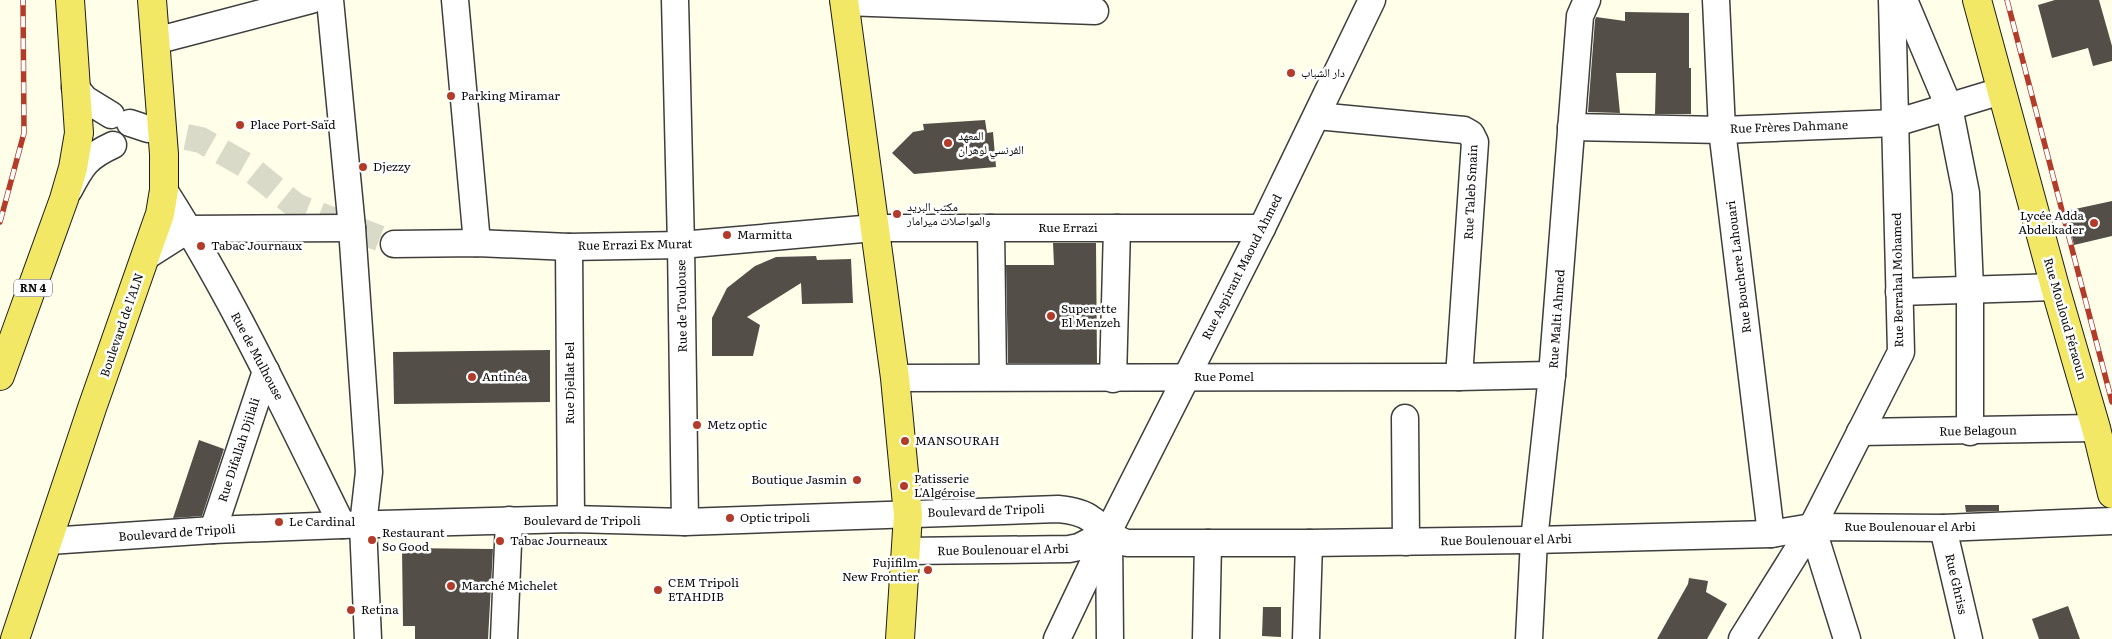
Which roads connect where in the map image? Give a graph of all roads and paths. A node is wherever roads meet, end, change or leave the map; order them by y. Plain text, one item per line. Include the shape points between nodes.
1 (70, 0) edge
2 (152, 0) edge
3 (311, 0) edge
4 (330, 0) edge
5 (455, 0) edge
6 (675, 0) edge
7 (1372, 0) edge
8 (1587, 0) edge
9 (1716, 0) edge
10 (1892, 0) edge
11 (1904, 0) edge
12 (1978, 0) edge
13 (844, 1) edge
14 (1095, 11) dead end
15 (155, 41) junction
16 (75, 87) junction
17 (2001, 91) junction
18 (1949, 107) junction
19 (1317, 116) junction
20 (1895, 123) junction
21 (1572, 127) junction
22 (1722, 130) junction
23 (164, 190) junction
24 (64, 199) junction
25 (352, 228) junction
26 (874, 228) junction
27 (991, 228) junction
28 (1117, 228) junction
29 (1262, 228) junction
30 (189, 229) junction
31 (477, 243) junction
32 (394, 244) tunnel mouth
33 (681, 245) junction
34 (569, 247) junction
35 (145, 257) junction
36 (2055, 287) junction
37 (1970, 289) junction
38 (1899, 292) junction
39 (266, 371) junction
40 (1552, 375) junction
41 (0, 376) edge
42 (1186, 376) junction
43 (993, 377) junction
44 (1459, 377) junction
45 (895, 378) junction
46 (1113, 379) junction
47 (1404, 418) dead end
48 (2096, 428) junction
49 (1860, 432) junction
50 (1970, 432) junction
51 (2112, 494) edge
52 (908, 514) junction
53 (571, 519) junction
54 (509, 520) junction
55 (2112, 521) edge
56 (685, 522) junction
57 (352, 525) junction
58 (1812, 527) junction
59 (1943, 528) junction
60 (213, 530) junction
61 (1108, 532) junction
62 (1771, 534) junction
63 (1534, 540) junction
64 (49, 542) junction
65 (1208, 542) junction
66 (1406, 542) junction
67 (1309, 543) junction
68 (906, 551) junction
69 (1743, 638) edge
70 (15, 639) edge
71 (368, 639) edge
72 (504, 639) edge
73 (900, 639) edge
74 (1057, 639) edge
75 (1110, 639) edge
76 (1206, 639) edge
77 (1306, 639) edge
78 (1529, 639) edge
79 (1847, 639) edge
80 (1969, 639) edge

1 - 16 main road, RN 4
2 - 15 main road, Boulevard de l'ALN
3 - 15 street
4 - 25 street
5 - 31 street
6 - 33 street, Rue de Toulouse
7 - 19 street, Rue Aspirant Maoud Ahmed
8 - 21 street, Rue Malti Ahmed via 1580,16
9 - 22 street, Rue Bouchere Lahouari
10 - 20 street, Rue Berrahal Mohamed
11 - 18 street
12 - 17 main road, Rue Mouloud Féraoun
13 - 14 street
13 - 26 main road
15 - 23 main road, Boulevard de l'ALN
16 - 24 main road, RN 4 via 79,133
16 - 24 street via 122,130 79,171
17 - 18 street, Rue Frères Dahmane
17 - 36 main road, Rue Mouloud Féraoun
18 - 20 street, Rue Frères Dahmane
18 - 37 street via 1966,193
19 - 29 street, Rue Aspirant Maoud Ahmed
19 - 44 street, Rue Taleb Smain via 1464,130 1471,134 1474,142
20 - 22 street, Rue Frères Dahmane
20 - 38 street, Rue Berrahal Mohamed
21 - 22 street, Rue Frères Dahmane
21 - 40 street, Rue Malti Ahmed
22 - 62 street, Rue Bouchere Lahouari
23 - 30 street, Rue de Mulhouse
23 - 35 main road, Boulevard de l'ALN via 160,214
24 - 41 main road, RN 4
25 - 30 street
25 - 57 street via 369,472
26 - 27 street, Rue Errazi
26 - 33 street, Rue Errazi Ex Murat
26 - 45 main road
27 - 28 street, Rue Errazi
27 - 43 street
28 - 29 street, Rue Errazi
28 - 46 street
29 - 42 street, Rue Aspirant Maoud Ahmed
30 - 35 street
30 - 39 street, Rue de Mulhouse
31 - 32 street, Rue Errazi Ex Murat
31 - 34 street, Rue Errazi Ex Murat
33 - 34 street, Rue Errazi Ex Murat
33 - 56 street, Rue de Toulouse
34 - 53 street, Rue Djellat Bel
35 - 64 main road, Boulevard de l'ALN
36 - 37 street
36 - 48 main road, Rue Mouloud Féraoun
37 - 38 street
37 - 50 street
38 - 49 street, Rue Berrahal Mohamed via 1901,352
39 - 57 street, Rue de Mulhouse
39 - 60 street, Rue Difallah Djilali
40 - 44 street, Rue Pomel
40 - 63 street, Rue Malti Ahmed
42 - 44 street, Rue Pomel
42 - 46 street, Rue Pomel
42 - 61 street, Rue Aspirant Maoud Ahmed
43 - 45 street, Rue Pomel
43 - 46 street, Rue Pomel
45 - 52 main road
47 - 66 street
48 - 50 street, Rue Belagoun
48 - 51 main road, Rue Mouloud Féraoun
49 - 50 street, Rue Belagoun
49 - 58 street, Rue Berrahal Mohamed
52 - 56 street, Boulevard de Tripoli
52 - 61 street, Boulevard de Tripoli via 1058,509 1085,515
52 - 68 main road
53 - 54 street, Boulevard de Tripoli
53 - 56 street, Boulevard de Tripoli
54 - 57 street, Boulevard de Tripoli
54 - 72 street
55 - 59 street, Rue Boulenouar el Arbi
57 - 60 street, Boulevard de Tripoli
57 - 71 street
58 - 59 street, Rue Boulenouar el Arbi
58 - 62 street, Rue Boulenouar el Arbi
58 - 69 street, Rue Berrahal Mohamed
58 - 79 street
59 - 80 street, Rue Ghriss
60 - 64 street, Boulevard de Tripoli
61 - 65 street, Rue Boulenouar el Arbi via 1127,543
61 - 68 street, Rue Boulenouar el Arbi via 1068,549
61 - 74 street, Rue Aspirant Maoud Ahmed
61 - 75 street
62 - 63 street, Rue Boulenouar el Arbi
63 - 66 street, Rue Boulenouar el Arbi
63 - 78 street, Rue Malti Ahmed
64 - 70 main road, Boulevard de l'ALN
65 - 67 street, Rue Boulenouar el Arbi
65 - 76 street
66 - 67 street, Rue Boulenouar el Arbi
67 - 77 street
68 - 73 main road

